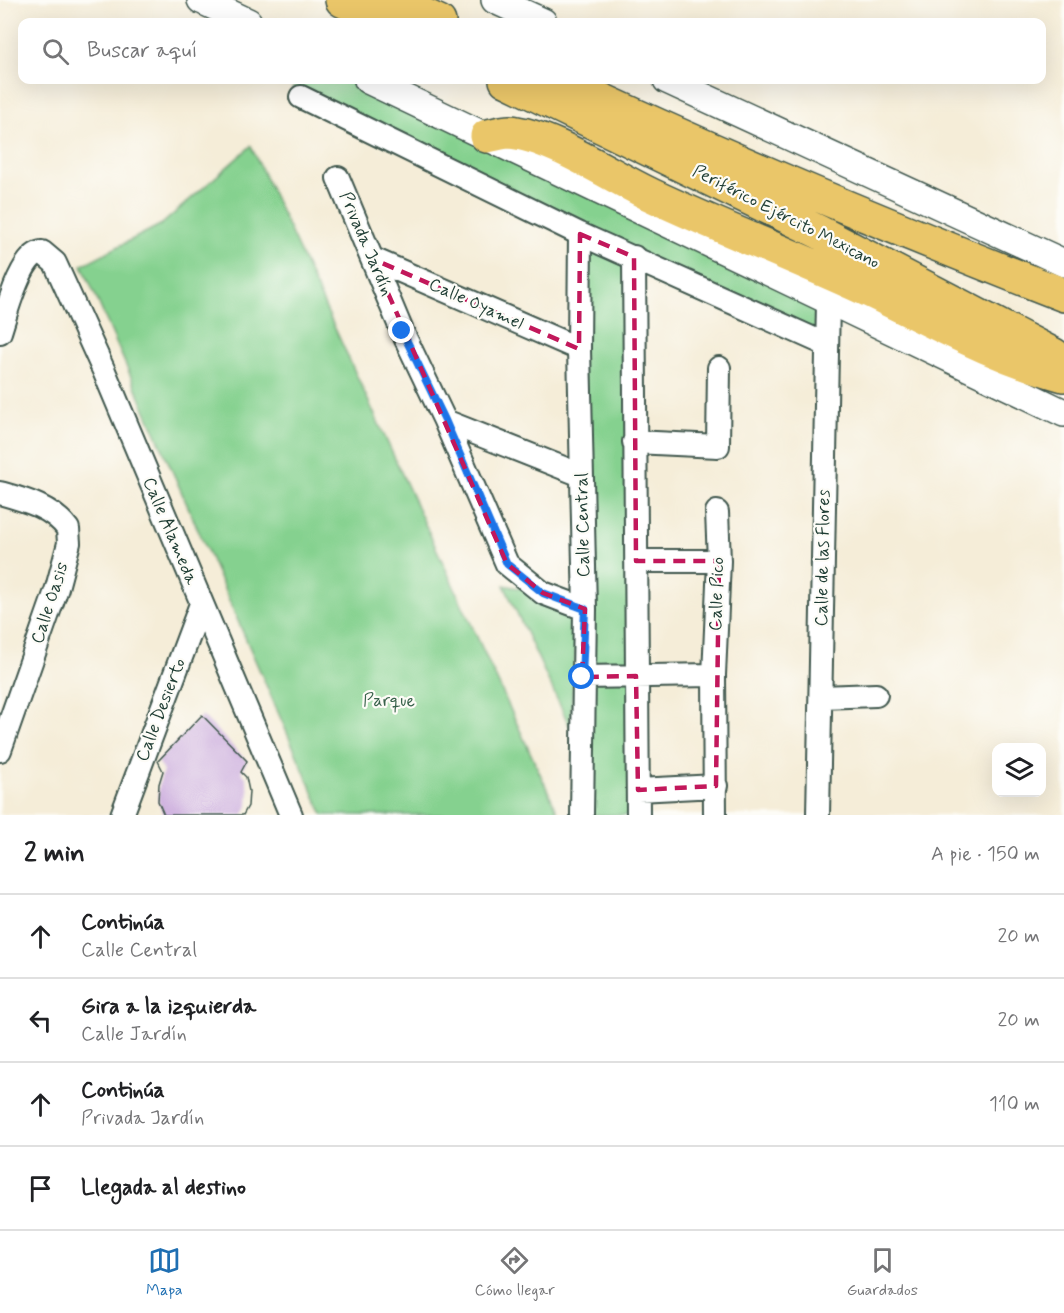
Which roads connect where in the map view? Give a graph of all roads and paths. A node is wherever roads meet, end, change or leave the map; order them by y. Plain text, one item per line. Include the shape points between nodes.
1 (342, 0) edge
2 (392, 0) edge
3 (495, 0) edge
4 (207, 2) edge
5 (240, 18) edge
6 (380, 18) edge
7 (430, 18) edge
8 (534, 18) edge
9 (376, 84) edge
10 (516, 84) edge
11 (565, 84) edge
12 (676, 84) edge
13 (301, 97) dead end
14 (637, 130) junction
15 (487, 136) junction
16 (338, 178) dead end
17 (580, 234) junction
18 (634, 257) junction
19 (373, 259) junction
20 (1064, 263) edge
21 (1064, 295) edge
22 (828, 302) junction
23 (0, 332) edge
24 (825, 344) junction
25 (579, 349) junction
26 (1064, 360) edge
27 (719, 368) dead end
28 (1064, 375) edge
29 (1064, 414) edge
30 (445, 420) junction
31 (634, 442) junction
32 (581, 475) junction
33 (0, 493) edge
34 (717, 512) dead end
35 (636, 561) junction
36 (718, 561) junction
37 (201, 604) junction
38 (585, 609) junction
39 (714, 675) junction
40 (636, 676) junction
41 (582, 677) junction
42 (876, 695) dead end
43 (821, 697) junction
44 (0, 750) edge
45 (716, 786) junction
46 (638, 790) junction
47 (122, 815) edge
48 (291, 815) edge
49 (582, 815) edge
50 (638, 815) edge
51 (715, 815) edge
52 (818, 815) edge

1 - 6 highway
2 - 7 highway
3 - 8 street
4 - 5 street
9 - 15 street
10 - 14 highway, Periférico Ejército Mexicano
11 - 14 highway, Periférico Ejército Mexicano
12 - 20 street
13 - 17 street
14 - 21 highway, Periférico Ejército Mexicano
14 - 26 highway, Periférico Ejército Mexicano via 819,232
15 - 22 street
15 - 28 highway via 508,132 533,138 961,337
16 - 19 street, Privada Jardín
17 - 18 street
17 - 25 street, Calle Central
18 - 24 street
18 - 31 street
19 - 25 street, Calle Oyamel
19 - 30 street, Privada Jardín
22 - 24 street, Calle de las Flores
22 - 29 street
23 - 37 street, Calle Alameda via 22,270 33,255 42,252 55,263 66,287
24 - 43 street, Calle de las Flores
25 - 32 street, Calle Central
27 - 31 street via 718,446
30 - 32 street
30 - 38 street, Privada Jardín via 507,564 543,593
31 - 35 street
32 - 38 street, Calle Central
33 - 44 street, Calle Oasis via 48,511 68,529 69,543
34 - 36 street, Calle Pico
35 - 36 street
35 - 40 street
36 - 39 street, Calle Pico
37 - 47 street, Calle Desierto
37 - 48 street, Calle Alameda
38 - 41 street, Calle Central
39 - 40 street
39 - 45 street, Calle Pico
40 - 41 street
40 - 46 street
41 - 49 street, Calle Central
42 - 43 street
43 - 52 street, Calle de las Flores
45 - 46 street
45 - 51 street, Calle Pico
46 - 50 street

